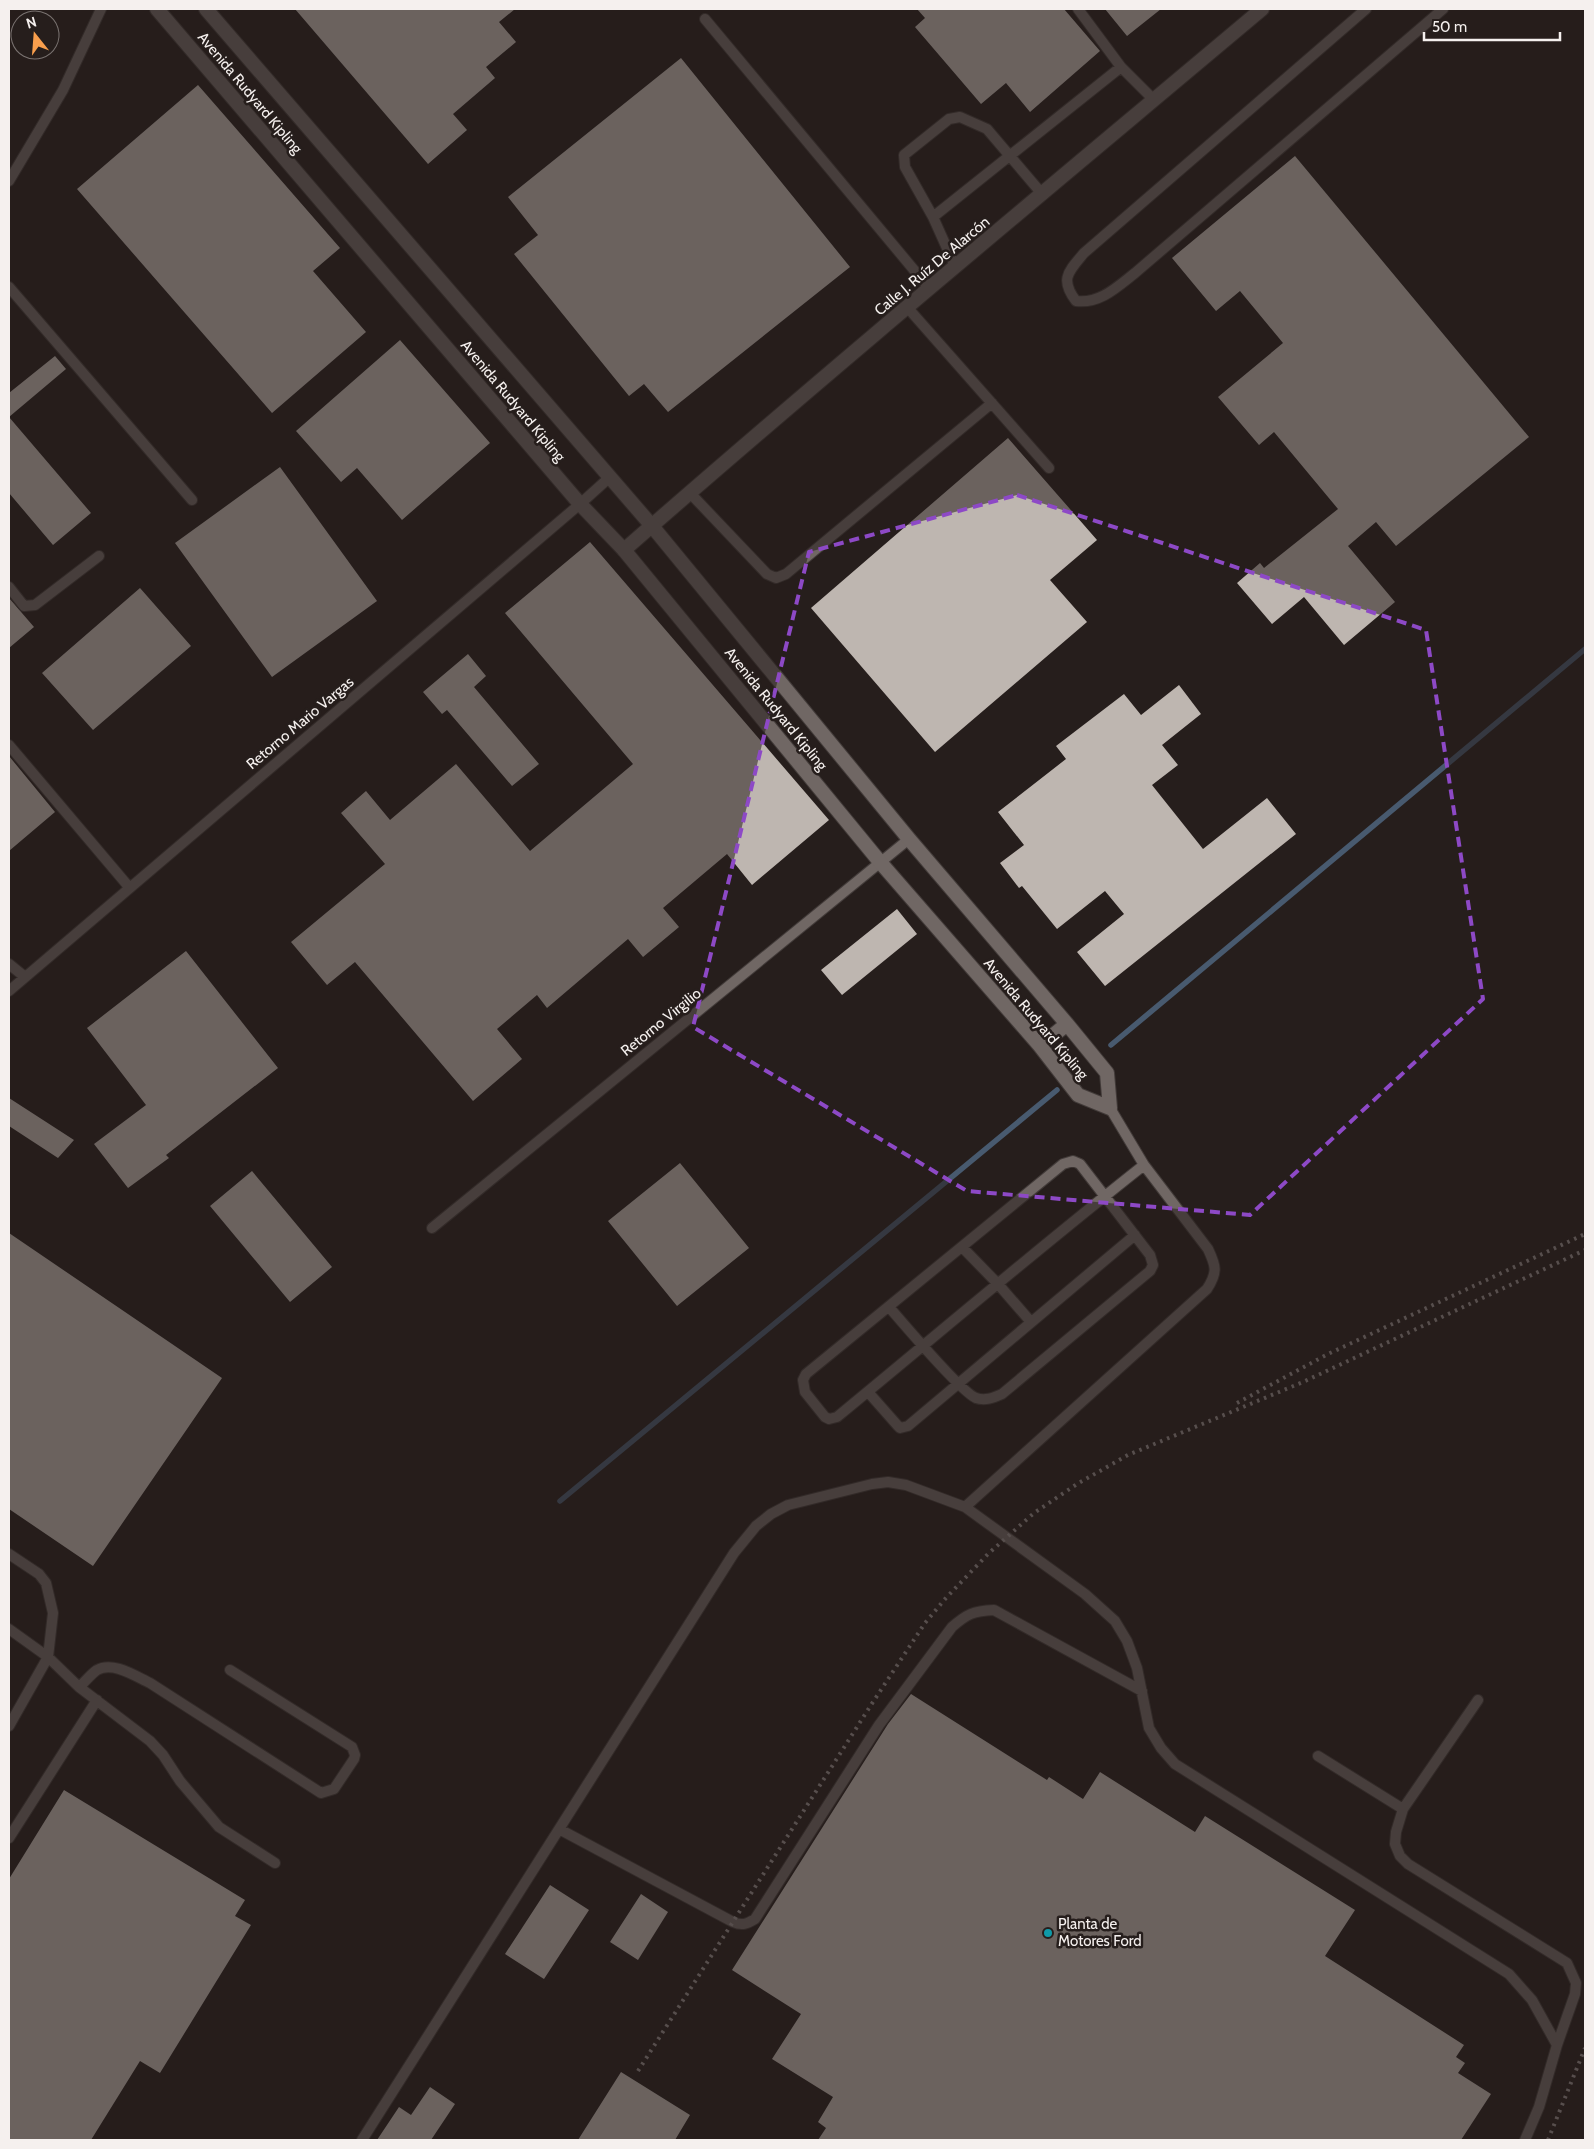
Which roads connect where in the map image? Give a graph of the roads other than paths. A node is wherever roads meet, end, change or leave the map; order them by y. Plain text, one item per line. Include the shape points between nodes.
1 (101, 9) edge
2 (157, 9) edge
3 (206, 9) edge
4 (1078, 9) edge
5 (1262, 9) edge
6 (1366, 9) edge
7 (1443, 9) edge
8 (705, 20) dead end
9 (1122, 67) junction
10 (1154, 100) junction
11 (1010, 156) junction
12 (9, 182) edge
13 (1043, 195) junction
14 (934, 217) junction
15 (956, 266) junction
16 (9, 287) edge
17 (930, 288) junction
18 (907, 307) junction
19 (992, 403) junction
20 (1049, 468) dead end
21 (610, 477) junction
22 (690, 493) junction
23 (192, 500) dead end
24 (580, 504) junction
25 (652, 526) junction
26 (624, 550) junction
27 (99, 556) dead end
28 (9, 587) edge
29 (9, 745) edge
30 (909, 839) junction
31 (880, 862) junction
32 (130, 887) junction
33 (9, 964) edge
34 (25, 977) junction
35 (9, 991) edge
36 (1067, 1024) junction
37 (1040, 1046) junction
38 (1110, 1108) junction
39 (1144, 1165) junction
40 (1105, 1196) junction
41 (432, 1228) dead end
42 (1135, 1235) junction
43 (962, 1247) junction
44 (998, 1284) junction
45 (889, 1307) junction
46 (1031, 1322) junction
47 (924, 1346) junction
48 (958, 1383) junction
49 (868, 1392) junction
50 (965, 1507) junction
51 (9, 1554) edge
52 (9, 1628) edge
53 (48, 1657) junction
54 (230, 1670) dead end
55 (80, 1687) junction
56 (1142, 1691) junction
57 (97, 1700) junction
58 (1478, 1700) dead end
59 (9, 1726) edge
60 (1318, 1756) dead end
61 (1403, 1809) junction
62 (559, 1829) junction
63 (9, 1838) edge
64 (275, 1863) dead end
65 (1556, 2045) junction
66 (362, 2140) edge
67 (1525, 2140) edge

1 - 12 lane via 63,90
2 - 24 street, Avenida Rudyard Kipling
3 - 21 street, Avenida Rudyard Kipling
4 - 9 lane
5 - 10 street, Calle J. Ruíz De Alarcón
6 - 7 lane via 1084,253 1070,269 1066,281 1068,291 1076,301 1099,298 1135,273
8 - 17 lane
9 - 10 lane
9 - 11 lane
10 - 13 street, Calle J. Ruíz De Alarcón
11 - 13 lane
11 - 14 lane
11 - 14 lane via 987,129 960,117 953,117 904,155 905,166
13 - 15 street, Calle J. Ruíz De Alarcón
14 - 15 lane
15 - 17 street, Calle J. Ruíz De Alarcón
16 - 23 lane
17 - 18 street, Calle J. Ruíz De Alarcón
18 - 19 lane
18 - 22 street, Calle J. Ruíz De Alarcón
19 - 20 lane
19 - 22 lane via 786,574 776,578 767,574
21 - 24 lane, Retorno Mario Vargas
21 - 25 street, Avenida Rudyard Kipling
22 - 25 street, Calle J. Ruíz De Alarcón
24 - 26 street, Avenida Rudyard Kipling
24 - 32 lane, Retorno Mario Vargas
25 - 26 street, Calle J. Ruíz De Alarcón
25 - 30 street, Avenida Rudyard Kipling
26 - 31 street, Avenida Rudyard Kipling
27 - 28 lane via 35,605 24,606
29 - 32 lane
30 - 31 lane, Retorno Virgilio
30 - 36 street, Avenida Rudyard Kipling
31 - 37 street, Avenida Rudyard Kipling
31 - 41 lane, Retorno Virgilio
32 - 34 lane, Retorno Mario Vargas
33 - 34 lane
34 - 35 lane, Retorno Mario Vargas
36 - 37 street
36 - 38 street, Avenida Rudyard Kipling via 1107,1073
37 - 38 street, Avenida Rudyard Kipling via 1078,1095
38 - 39 lane
39 - 40 lane
39 - 50 lane via 1208,1249 1215,1263 1214,1278 1207,1288
40 - 42 lane
40 - 43 lane via 1080,1164 1068,1162
40 - 44 lane
42 - 46 lane
42 - 48 lane via 1150,1255 1150,1271 1002,1394 992,1399 973,1397
43 - 44 lane
43 - 45 lane
44 - 46 lane
44 - 47 lane
45 - 47 lane
45 - 49 lane via 806,1374 803,1380 805,1392 829,1419 837,1417
46 - 48 lane
47 - 48 lane
47 - 49 lane
48 - 49 lane via 904,1427 898,1426
50 - 56 lane via 1085,1594 1115,1621 1127,1641
50 - 62 lane via 906,1485 888,1482 788,1505 771,1514 734,1553
51 - 53 lane via 39,1574 46,1583 54,1613
52 - 53 lane
53 - 55 lane
53 - 59 lane
54 - 55 lane via 352,1747 354,1759 334,1789 321,1793 150,1683 119,1669 96,1670
55 - 57 lane
56 - 62 lane via 994,1610 976,1611 966,1616 952,1627 879,1725 755,1919 745,1924 733,1922
56 - 65 lane via 1150,1728 1175,1764 1509,1974 1532,2000
57 - 63 lane
57 - 64 lane via 163,1755 180,1781 219,1827
58 - 61 lane
60 - 61 lane
61 - 65 lane via 1395,1844 1408,1864 1567,1963 1573,1972 1575,1994
62 - 66 lane
65 - 67 lane via 1539,2108

